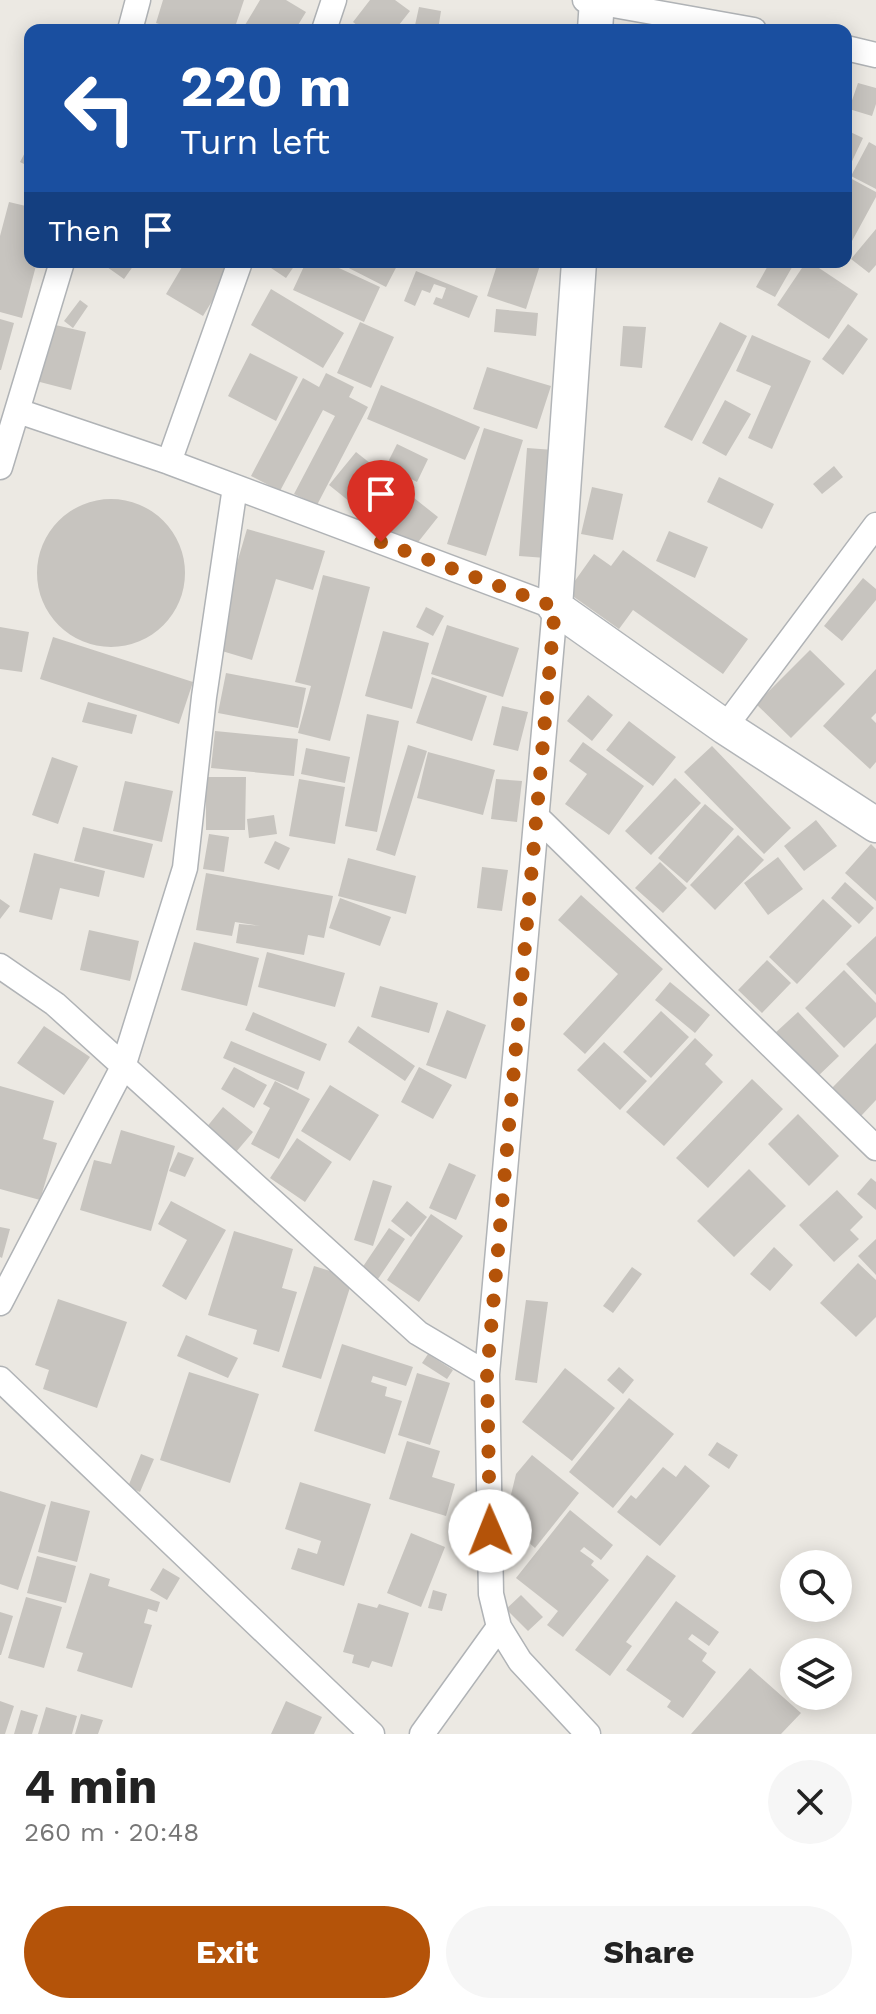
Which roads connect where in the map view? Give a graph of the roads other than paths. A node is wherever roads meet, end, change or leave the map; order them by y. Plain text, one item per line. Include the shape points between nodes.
1 (138, 0) edge
2 (334, 0) edge
3 (594, 8) edge
4 (132, 24) edge
5 (326, 24) edge
6 (710, 24) edge
7 (852, 49) edge
8 (876, 55) edge
9 (60, 268) edge
10 (238, 268) edge
11 (579, 268) edge
12 (18, 411) junction
13 (169, 462) junction
14 (0, 467) edge
15 (235, 487) junction
16 (876, 525) edge
17 (555, 607) junction
18 (725, 727) junction
19 (538, 818) junction
20 (876, 825) edge
21 (0, 966) edge
22 (123, 1067) junction
23 (876, 1148) edge
24 (0, 1303) edge
25 (487, 1374) junction
26 (0, 1379) edge
27 (499, 1627) junction
28 (372, 1734) edge
29 (422, 1734) edge
30 (588, 1734) edge

1 - 4 street
2 - 5 street
3 - 6 street
7 - 8 street
9 - 12 street
10 - 13 street
11 - 17 street
12 - 13 street
12 - 14 street
13 - 15 street
15 - 17 street
15 - 22 street via 185,868
16 - 18 street
17 - 18 street
17 - 19 street
18 - 20 street
19 - 23 street
19 - 25 street
21 - 22 street via 55,1004
22 - 24 street
22 - 25 street via 418,1333
25 - 27 street via 491,1594
26 - 28 street
27 - 29 street
27 - 30 street via 520,1661

